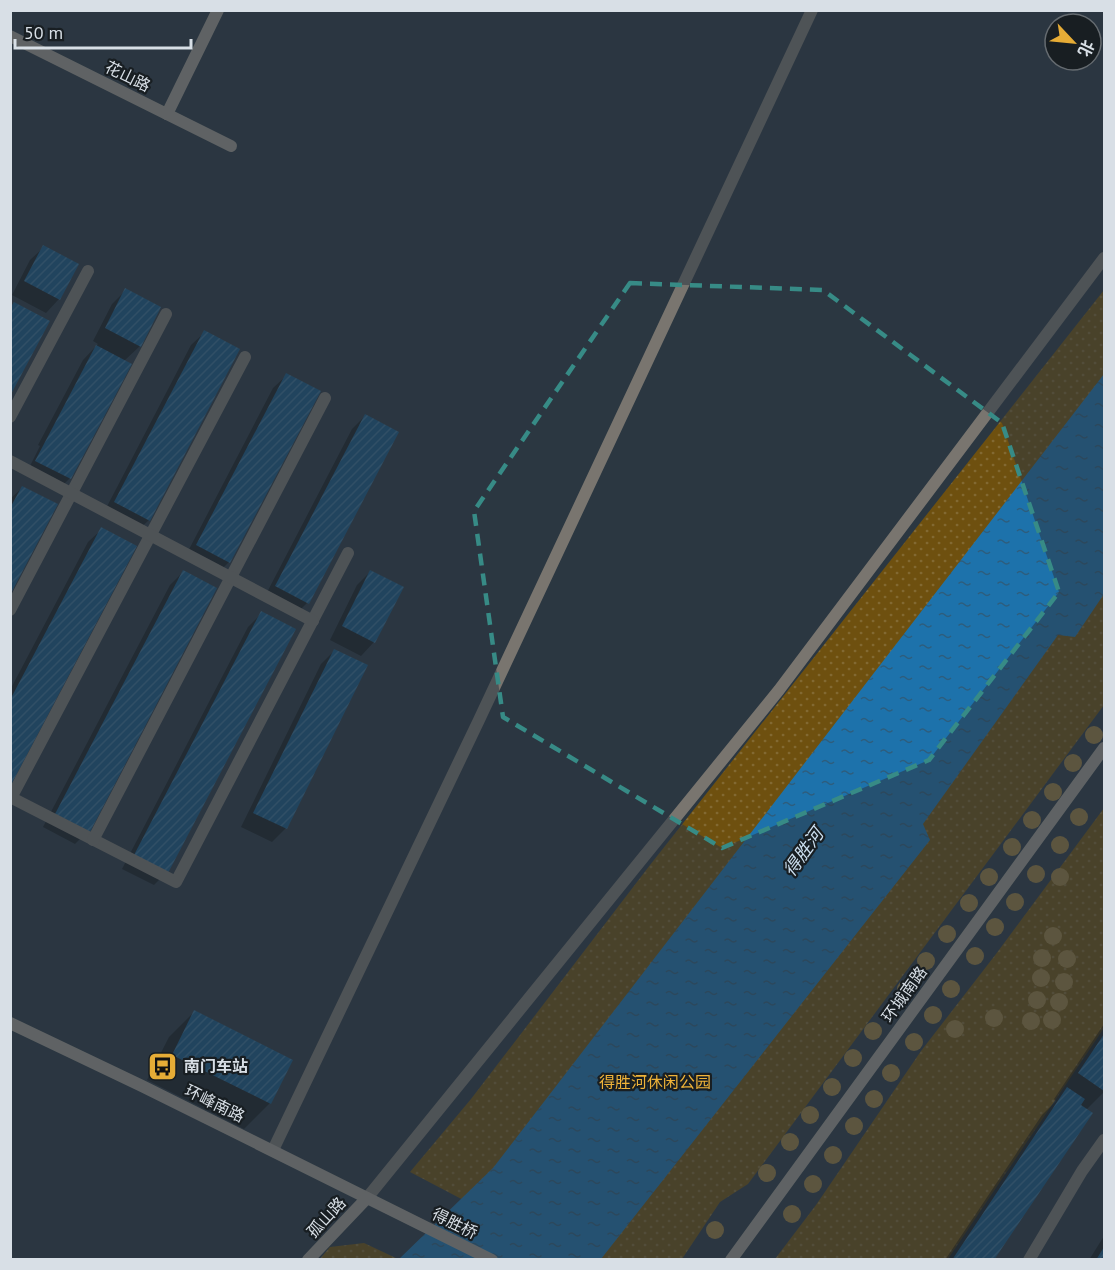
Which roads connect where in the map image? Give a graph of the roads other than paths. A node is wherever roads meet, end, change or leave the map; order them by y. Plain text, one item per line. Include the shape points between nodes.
1 (218, 10) edge
2 (812, 10) edge
3 (10, 36) edge
4 (167, 114) junction
5 (231, 146) dead end
6 (1104, 258) edge
7 (88, 271) dead end
8 (166, 314) dead end
9 (244, 357) dead end
10 (325, 398) dead end
11 (10, 417) edge
12 (10, 461) edge
13 (72, 494) junction
14 (150, 535) junction
15 (348, 553) dead end
16 (230, 578) junction
17 (10, 610) edge
18 (313, 621) junction
19 (1104, 748) edge
20 (11, 797) edge
21 (93, 840) junction
22 (10, 1023) edge
23 (1104, 1140) edge
24 (273, 1150) junction
25 (367, 1198) junction
26 (404, 1216) joint
27 (308, 1260) edge
28 (492, 1260) edge
29 (731, 1260) edge
30 (1029, 1260) edge

1 - 4 main road
2 - 24 street
3 - 4 main road, 花山路
4 - 5 main road, 花山路
6 - 25 street via 779,690
7 - 11 street
8 - 13 street
9 - 14 street
10 - 16 street
12 - 13 street
13 - 14 street
13 - 17 street
14 - 16 street
14 - 20 street
15 - 18 street
16 - 18 street
16 - 21 street
18 - 21 street via 176,882
19 - 29 main road, 环城南路
20 - 21 street
22 - 24 main road, 环峰南路
23 - 30 street
24 - 25 main road, 环峰南路
25 - 26 main road, 环峰南路
25 - 27 main road, 孤山路
26 - 28 main road, 得胜桥

